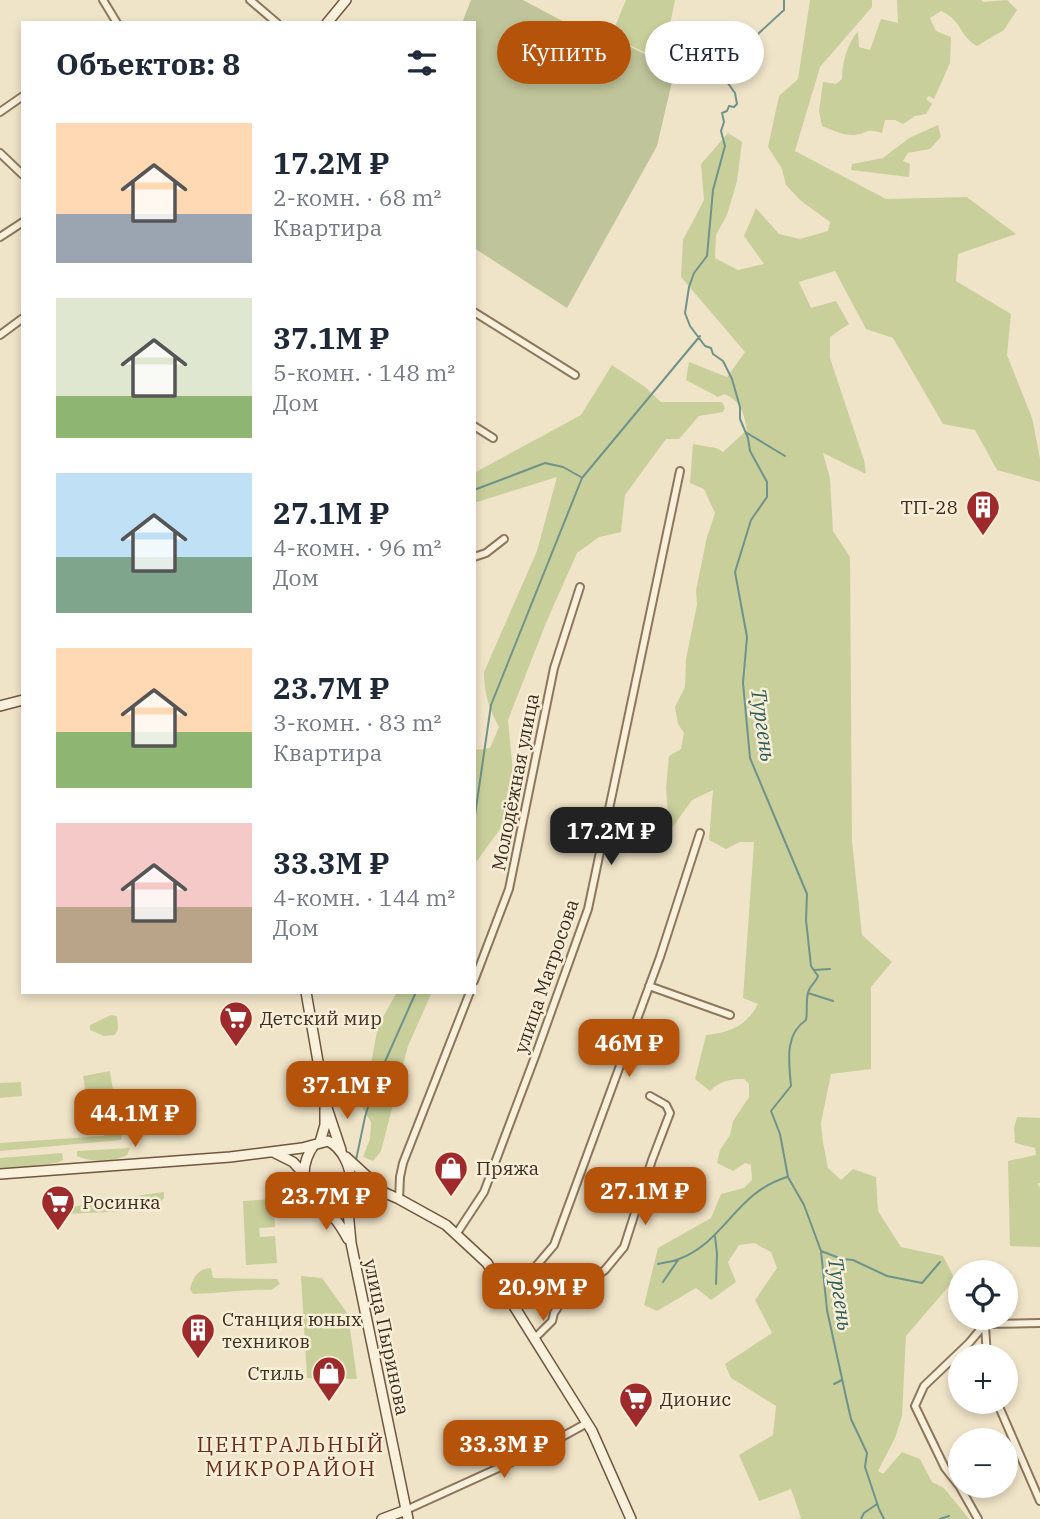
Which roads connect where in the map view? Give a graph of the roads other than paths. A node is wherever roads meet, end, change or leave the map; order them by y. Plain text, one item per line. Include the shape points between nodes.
1 (103, 0) edge
2 (250, 0) edge
3 (346, 0) edge
4 (116, 21) edge
5 (274, 21) edge
6 (329, 21) edge
7 (21, 97) edge
8 (0, 112) edge
9 (0, 153) edge
10 (21, 173) edge
11 (21, 223) edge
12 (0, 237) edge
13 (476, 313) edge
14 (21, 319) edge
15 (0, 335) edge
16 (575, 375) dead end
17 (476, 427) edge
18 (493, 438) dead end
19 (680, 471) dead end
20 (504, 539) dead end
21 (476, 556) edge
22 (580, 587) dead end
23 (21, 701) edge
24 (0, 706) edge
25 (700, 833) dead end
26 (476, 976) edge
27 (649, 986) junction
28 (306, 994) edge
29 (469, 994) edge
30 (730, 1016) dead end
31 (650, 1096) dead end
32 (325, 1102) junction
33 (317, 1144) junction
34 (273, 1152) junction
35 (343, 1153) junction
36 (0, 1174) edge
37 (304, 1174) junction
38 (383, 1192) junction
39 (348, 1198) junction
40 (399, 1199) junction
41 (319, 1205) junction
42 (457, 1233) junction
43 (351, 1243) junction
44 (510, 1297) junction
45 (1018, 1323) edge
46 (1040, 1323) edge
47 (980, 1330) edge
48 (535, 1338) junction
49 (1002, 1414) edge
50 (587, 1423) junction
51 (1040, 1501) edge
52 (407, 1514) edge
53 (383, 1519) edge
54 (631, 1519) edge
55 (978, 1519) edge

1 - 4 street
2 - 5 street
3 - 6 street
7 - 8 street
9 - 10 street
11 - 12 street
13 - 16 street
14 - 15 street
17 - 18 street
19 - 42 street, улица Матросова via 588,909 484,1192
20 - 21 street
22 - 26 street, Молодёжная улица via 554,668 509,889
23 - 24 street
25 - 27 street
27 - 30 street
27 - 44 street via 554,1245
28 - 32 street
29 - 40 street via 403,1163
31 - 48 street via 666,1105 670,1113 624,1247 605,1270 564,1298 552,1321
32 - 33 street via 325,1125
32 - 35 street
33 - 34 street
33 - 35 street via 328,1141
33 - 37 street via 304,1161
34 - 36 street
34 - 37 street
35 - 38 street
35 - 39 street via 351,1178
37 - 41 street via 308,1191
38 - 39 street via 365,1188
38 - 40 street
39 - 41 street via 337,1207
39 - 43 street, улица Пыринова
40 - 42 street
41 - 43 street, улица Пыринова
42 - 44 street via 487,1263
43 - 52 street, улица Пыринова
44 - 48 street
45 - 46 street
47 - 55 street via 924,1386 915,1406 945,1468
48 - 50 street
49 - 51 street
50 - 52 street
50 - 54 street
52 - 53 street

